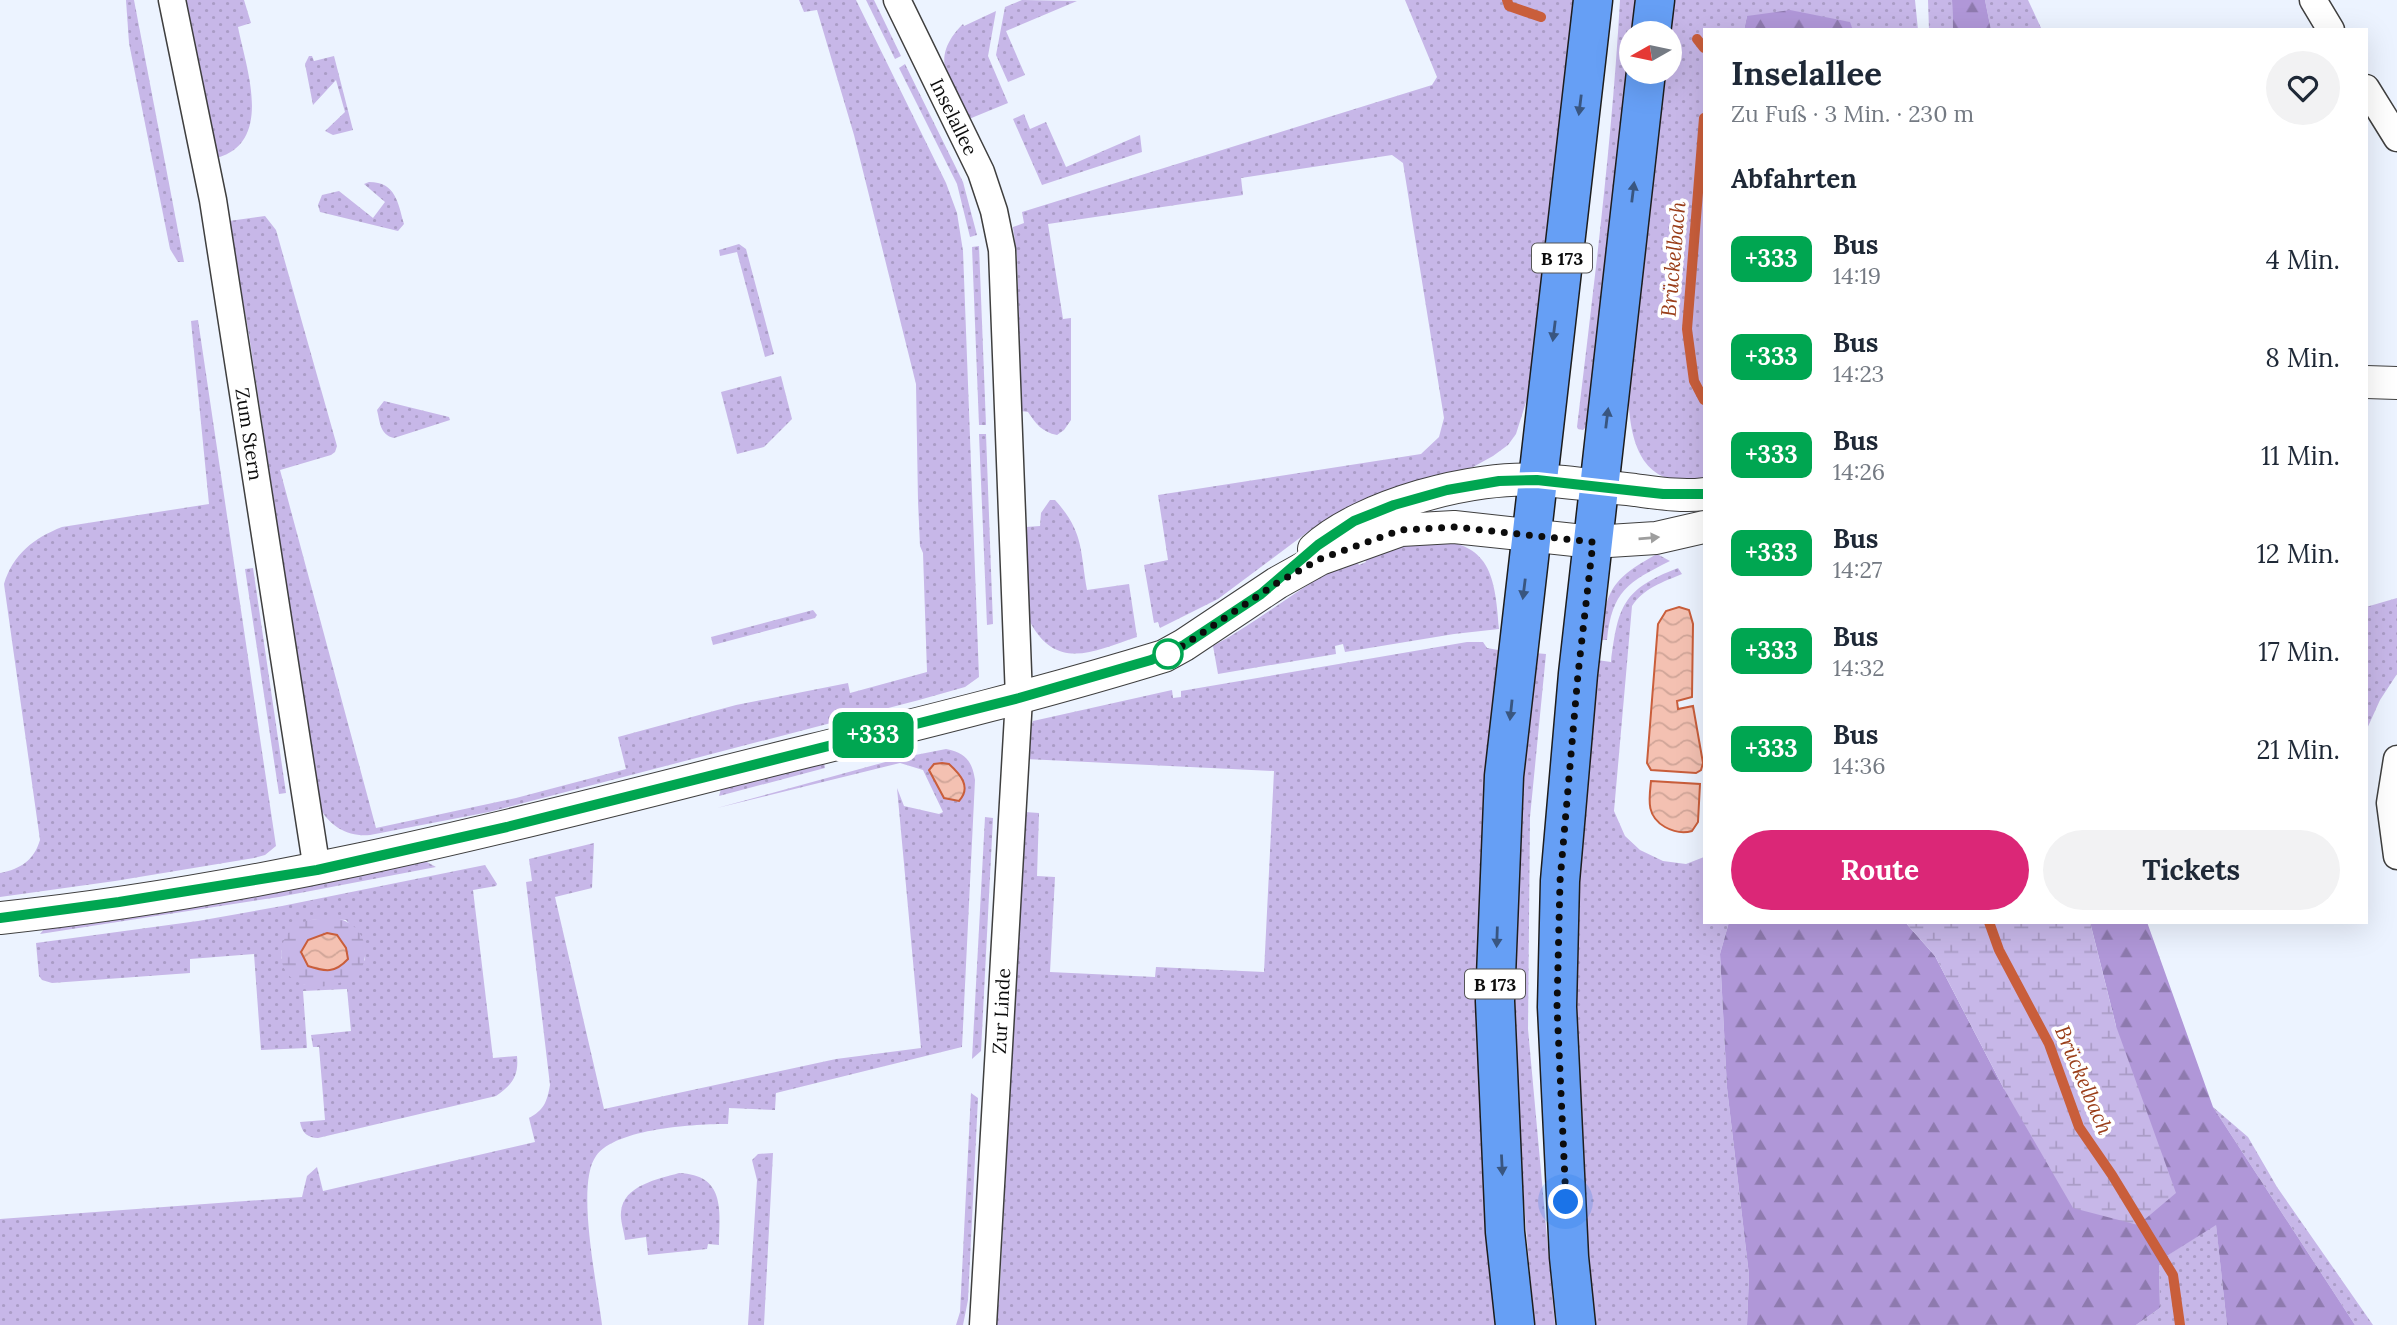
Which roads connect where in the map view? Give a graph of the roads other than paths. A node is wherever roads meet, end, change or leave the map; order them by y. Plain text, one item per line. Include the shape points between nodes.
1 (172, 0) edge
2 (897, 0) edge
3 (1593, 0) edge
4 (1655, 0) edge
5 (2313, 0) edge
6 (1652, 21) edge
7 (2330, 28) edge
8 (1645, 84) edge
9 (2368, 91) edge
10 (2397, 138) edge
11 (2368, 382) edge
12 (2397, 383) edge
13 (1537, 480) junction
14 (1599, 486) junction
15 (1703, 494) edge
16 (1703, 527) edge
17 (1530, 536) junction
18 (1593, 542) junction
19 (1277, 583) junction
20 (1019, 698) junction
21 (2397, 759) edge
22 (2397, 856) edge
23 (317, 870) junction
24 (0, 918) edge
25 (983, 1325) edge
26 (1516, 1325) edge
27 (1576, 1325) edge

1 - 23 street, Zum Stern via 213,200
2 - 20 street, Inselallee via 981,172 1002,250
3 -> 13 main road, B 173
4 - 6 main road
5 - 7 street
14 -> 8 main road
9 - 10 street
11 - 12 street
13 - 14 street
13 - 17 main road, B 173
13 - 19 street via 1447,490 1384,509 1354,521 1318,545
14 - 15 street
14 - 18 main road
18 -> 16 street via 1656,538
17 - 18 street
17 - 19 street via 1454,527 1401,530 1320,559
17 -> 26 main road, B 173 via 1504,776 1495,1001 1505,1232
18 - 27 main road via 1561,867 1557,1007
19 - 20 street via 1164,656
20 - 23 street
20 - 25 street, Zur Linde
21 - 22 street via 2390,803
23 - 24 street

